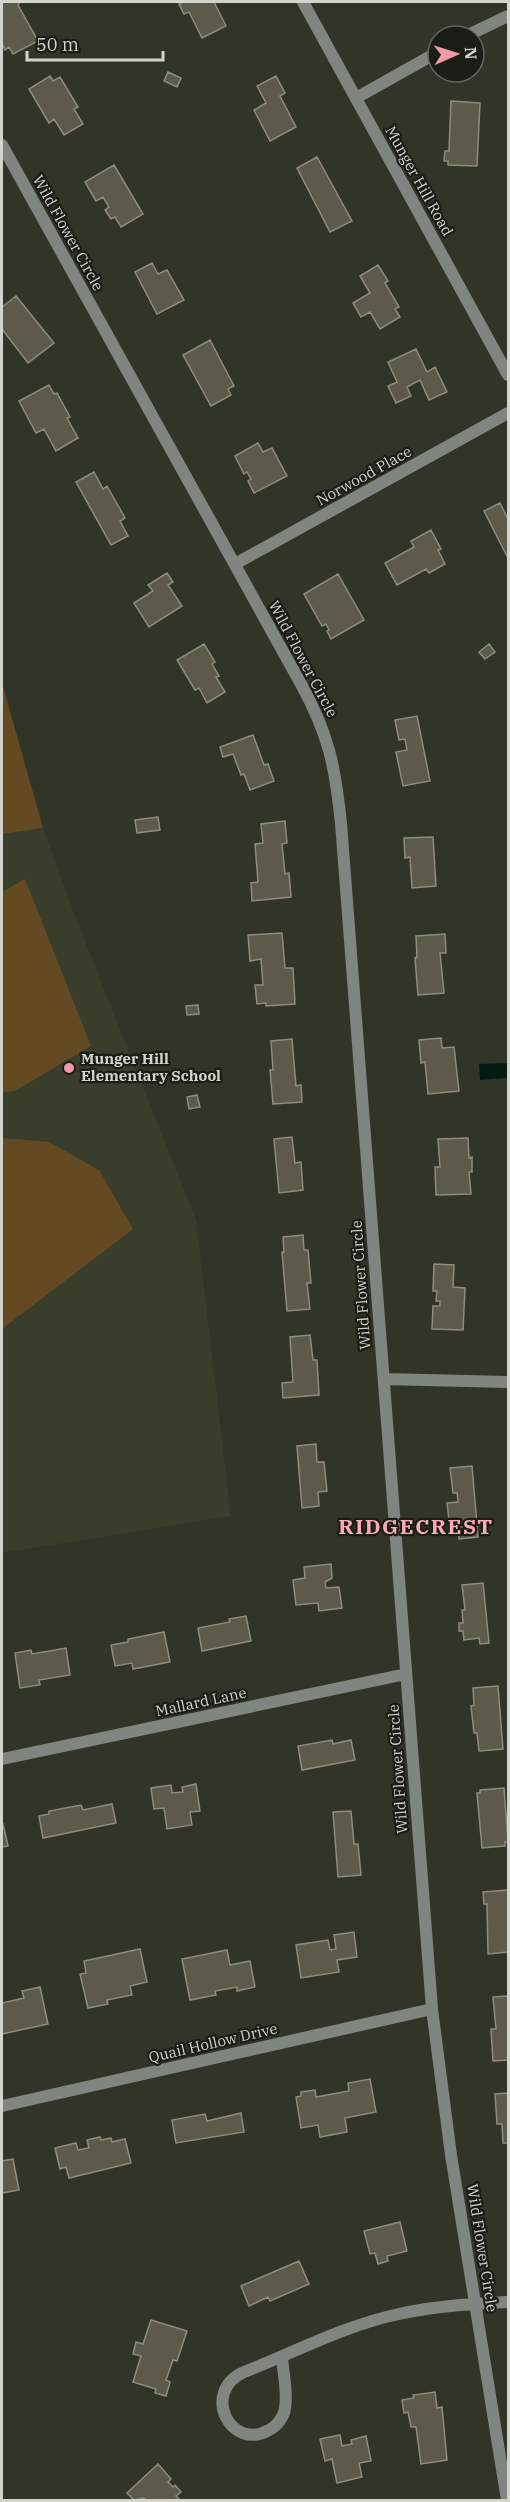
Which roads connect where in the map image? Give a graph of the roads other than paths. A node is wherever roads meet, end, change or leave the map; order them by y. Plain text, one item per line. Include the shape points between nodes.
1 (303, 2) edge
2 (508, 16) edge
3 (486, 26) edge
4 (426, 59) edge
5 (356, 98) junction
6 (2, 145) edge
7 (508, 375) edge
8 (508, 413) edge
9 (235, 564) junction
10 (384, 1379) junction
11 (508, 1382) edge
12 (406, 1674) junction
13 (2, 1759) edge
14 (432, 2009) junction
15 (2, 2106) edge
16 (508, 2302) edge
17 (476, 2304) junction
18 (282, 2357) junction
19 (507, 2500) edge

1 - 5 street, Munger Hill Road
2 - 3 street
4 - 5 street
5 - 7 street, Munger Hill Road
6 - 9 street, Wild Flower Circle
8 - 9 street, Norwood Place
9 - 10 street, Wild Flower Circle via 318,715 331,751 341,824
10 - 11 street
10 - 12 street, Wild Flower Circle
12 - 13 street, Mallard Lane
12 - 14 street, Wild Flower Circle
14 - 15 street, Quail Hollow Drive
14 - 17 street, Wild Flower Circle
16 - 17 street
17 - 18 street via 396,2314
17 - 19 street, Wild Flower Circle
18 - 18 street via 283,2415 267,2432 241,2432 224,2414 225,2388 236,2375

